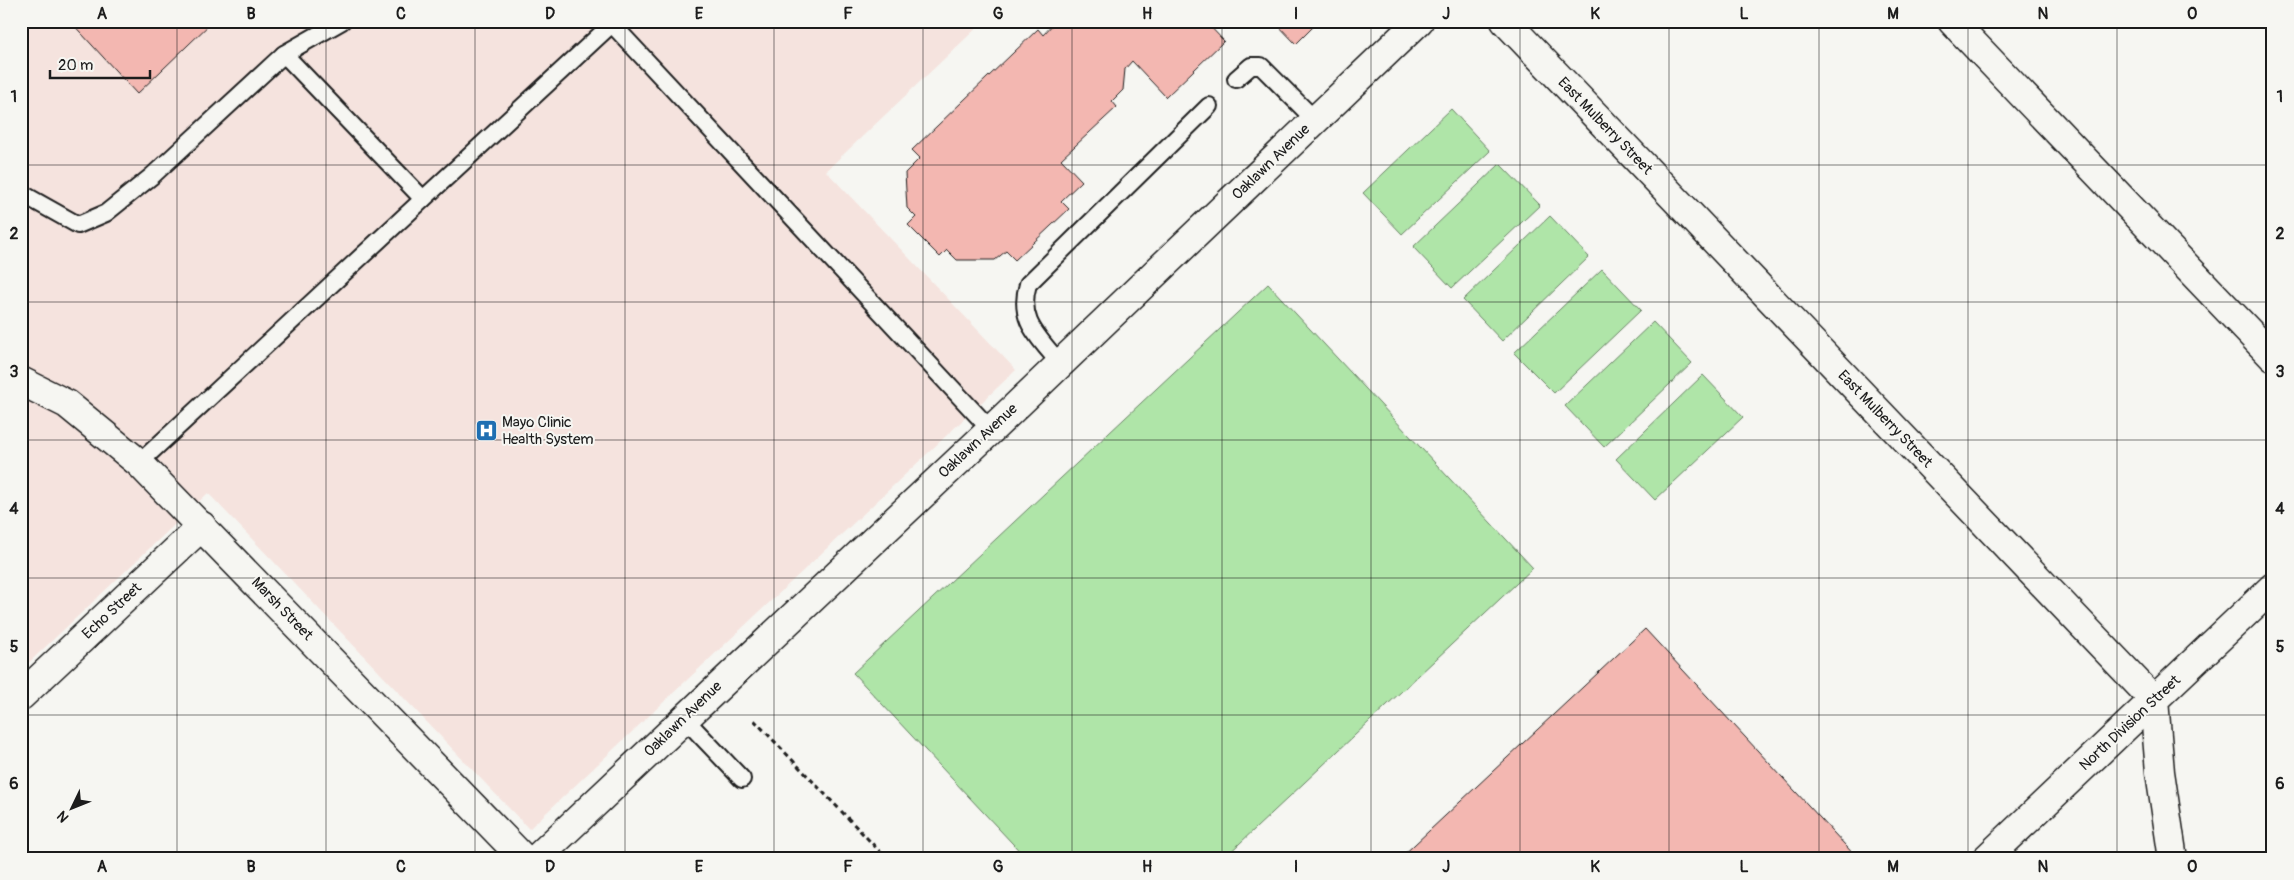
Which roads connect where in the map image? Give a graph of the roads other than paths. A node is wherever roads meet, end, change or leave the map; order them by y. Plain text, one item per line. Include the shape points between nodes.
1 (342, 21) edge
2 (1418, 21) edge
3 (1505, 21) edge
4 (1952, 21) edge
5 (613, 22) edge
6 (284, 54) junction
7 (1236, 79) dead end
8 (1209, 106) dead end
9 (1315, 120) junction
10 (21, 193) edge
11 (423, 199) junction
12 (2273, 357) edge
13 (1060, 364) junction
14 (21, 381) edge
15 (991, 430) junction
16 (139, 463) junction
17 (202, 526) junction
18 (2273, 587) edge
19 (21, 696) edge
20 (2154, 700) junction
21 (684, 718) junction
22 (742, 779) dead end
23 (524, 859) edge
24 (536, 859) edge
25 (1986, 859) edge
26 (2173, 859) edge

1 - 6 lane
2 - 9 street, Oaklawn Avenue
3 - 20 street, East Mulberry Street
4 - 12 street
5 - 11 lane
5 - 15 lane
6 - 10 lane via 106,214 78,225
6 - 11 lane
7 - 9 lane via 1251,66 1261,66
8 - 13 lane via 1028,284 1024,299 1025,315
9 - 13 street, Oaklawn Avenue
11 - 16 lane
13 - 15 street, Oaklawn Avenue
14 - 16 street, Marsh Street via 67,404
15 - 21 street, Oaklawn Avenue
16 - 17 street, Marsh Street
17 - 19 street, Echo Street
17 - 23 street, Marsh Street
18 - 20 street, North Division Street
20 - 25 street, North Division Street
20 - 26 street via 2160,772
21 - 22 lane
21 - 24 street, Oaklawn Avenue

